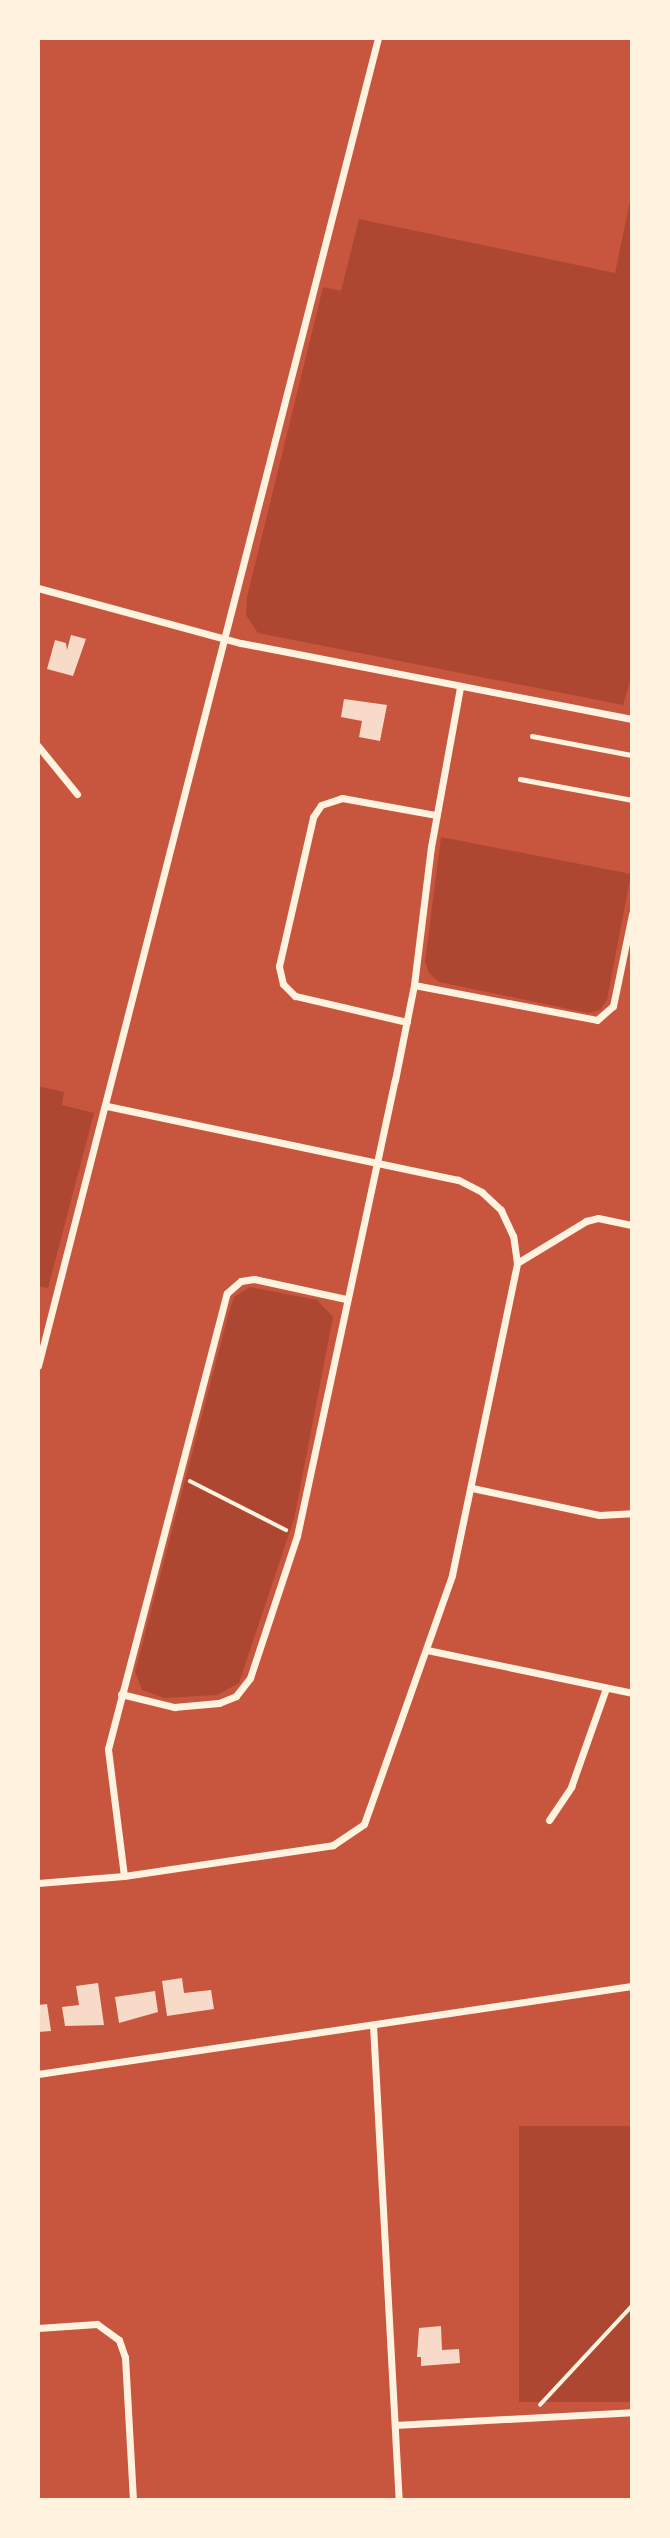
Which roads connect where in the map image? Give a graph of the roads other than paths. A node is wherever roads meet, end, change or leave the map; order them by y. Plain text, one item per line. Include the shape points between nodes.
1 (378, 38) edge
2 (38, 588) edge
3 (225, 638) junction
4 (460, 687) junction
5 (632, 719) edge
6 (531, 736) dead end
7 (38, 746) edge
8 (632, 754) edge
9 (520, 779) dead end
10 (77, 794) dead end
11 (632, 800) edge
12 (436, 815) junction
13 (632, 914) edge
14 (414, 985) junction
15 (407, 1021) junction
16 (106, 1106) junction
17 (376, 1163) junction
18 (632, 1225) edge
19 (517, 1263) junction
20 (346, 1299) junction
21 (38, 1366) edge
22 (472, 1488) junction
23 (632, 1513) edge
24 (427, 1650) junction
25 (606, 1688) junction
26 (632, 1692) edge
27 (121, 1694) junction
28 (549, 1820) dead end
29 (124, 1876) junction
30 (38, 1883) edge
31 (632, 1986) edge
32 (373, 2025) junction
33 (38, 2074) edge
34 (38, 2328) edge
35 (632, 2412) edge
36 (395, 2425) junction
37 (133, 2500) edge
38 (399, 2500) edge

1 - 3 street
2 - 3 street
3 - 4 street
3 - 16 street
4 - 5 street
4 - 12 street
6 - 8 lane
7 - 10 street
9 - 11 lane
12 - 14 street
12 - 15 street via 342,799 321,805 313,817 279,966 283,984 295,996
13 - 14 street via 613,1006 597,1020
14 - 15 street
15 - 17 street
16 - 17 street
16 - 21 street
17 - 19 street via 458,1181 482,1192 508,1222
17 - 20 street
18 - 19 street via 586,1221
19 - 22 street
20 - 27 street via 297,1536 250,1678 242,1691 219,1703 174,1707
20 - 27 street via 254,1279 231,1288
22 - 23 street via 599,1515
22 - 24 street via 452,1575
24 - 25 street
24 - 29 street via 372,1808 351,1837 333,1845
25 - 26 street
25 - 28 street via 571,1787
27 - 29 street via 107,1755
29 - 30 street
31 - 32 street
32 - 33 street
32 - 36 street
34 - 37 street via 97,2324 119,2340 125,2357
35 - 36 street
36 - 38 street

